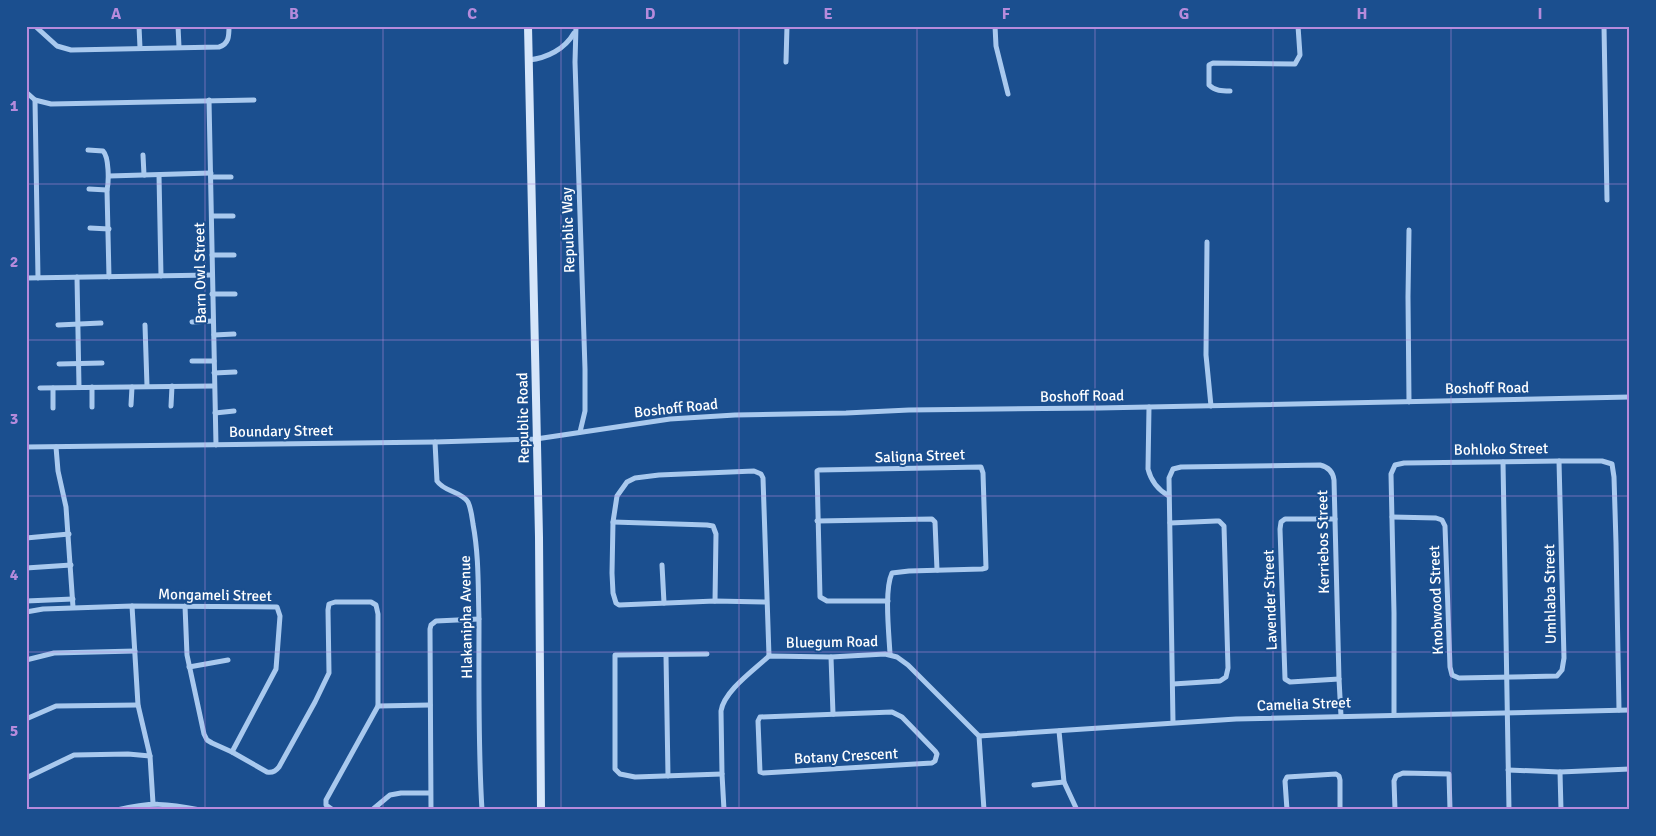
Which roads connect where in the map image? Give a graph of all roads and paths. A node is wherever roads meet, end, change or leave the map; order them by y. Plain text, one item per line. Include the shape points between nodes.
1 (34, 26) edge
2 (139, 26) edge
3 (178, 26) edge
4 (229, 26) edge
5 (528, 26) edge
6 (787, 26) edge
7 (995, 26) edge
8 (1298, 26) edge
9 (1604, 26) edge
10 (576, 29) edge
11 (179, 47) junction
12 (140, 48) junction
13 (529, 60) junction
14 (786, 62) dead end
15 (1230, 91) dead end
16 (26, 92) edge
17 (1008, 94) dead end
18 (35, 100) junction
19 (209, 100) junction
20 (254, 100) dead end
21 (88, 150) dead end
22 (143, 155) dead end
23 (144, 175) junction
24 (159, 175) junction
25 (211, 175) junction
26 (109, 176) junction
27 (231, 177) dead end
28 (89, 189) dead end
29 (107, 190) junction
30 (1607, 200) dead end
31 (212, 216) junction
32 (233, 216) dead end
33 (90, 228) dead end
34 (109, 229) junction
35 (1409, 230) dead end
36 (1207, 242) dead end
37 (234, 254) dead end
38 (212, 256) junction
39 (212, 275) junction
40 (161, 276) junction
41 (77, 277) junction
42 (109, 277) junction
43 (26, 278) edge
44 (38, 278) junction
45 (212, 294) junction
46 (235, 294) dead end
47 (213, 321) junction
48 (192, 322) dead end
49 (101, 323) dead end
50 (58, 324) dead end
51 (78, 324) junction
52 (145, 325) dead end
53 (234, 334) dead end
54 (214, 335) junction
55 (214, 360) junction
56 (192, 361) dead end
57 (79, 363) junction
58 (102, 363) dead end
59 (59, 364) dead end
60 (235, 372) dead end
61 (214, 373) junction
62 (147, 386) junction
63 (172, 386) junction
64 (214, 386) junction
65 (132, 387) junction
66 (40, 388) dead end
67 (54, 388) junction
68 (79, 388) junction
69 (92, 388) junction
70 (1630, 397) edge
71 (1409, 402) junction
72 (131, 406) dead end
73 (171, 406) dead end
74 (1211, 406) junction
75 (92, 407) dead end
76 (1149, 407) junction
77 (53, 408) dead end
78 (234, 411) dead end
79 (215, 413) junction
80 (580, 432) junction
81 (536, 439) junction
82 (435, 442) junction
83 (216, 445) junction
84 (26, 447) edge
85 (56, 447) junction
86 (1559, 461) junction
87 (1503, 462) junction
88 (1169, 496) junction
89 (1392, 517) junction
90 (1335, 519) junction
91 (817, 521) junction
92 (612, 522) junction
93 (1170, 523) junction
94 (69, 534) junction
95 (26, 538) edge
96 (71, 565) junction
97 (662, 565) dead end
98 (26, 568) edge
99 (937, 570) junction
100 (73, 599) junction
101 (26, 601) edge
102 (715, 601) junction
103 (888, 601) junction
104 (767, 602) junction
105 (664, 604) junction
106 (132, 606) junction
107 (185, 606) junction
108 (73, 607) junction
109 (26, 612) edge
110 (479, 620) junction
111 (134, 652) junction
112 (707, 654) dead end
113 (890, 654) junction
114 (666, 656) junction
115 (769, 656) junction
116 (832, 657) junction
117 (26, 660) edge
118 (228, 660) dead end
119 (189, 667) junction
120 (1507, 677) junction
121 (1338, 679) junction
122 (1173, 684) junction
123 (138, 705) junction
124 (430, 705) junction
125 (378, 706) junction
126 (1619, 710) junction
127 (1630, 710) edge
128 (833, 714) junction
129 (1507, 714) junction
130 (1394, 715) junction
131 (1341, 716) junction
132 (26, 719) edge
133 (1173, 722) junction
134 (1059, 731) junction
135 (979, 736) junction
136 (232, 752) junction
137 (150, 756) junction
138 (1630, 769) edge
139 (1508, 770) junction
140 (1560, 772) junction
141 (722, 774) junction
142 (668, 776) junction
143 (26, 778) edge
144 (1064, 782) junction
145 (1034, 785) dead end
146 (430, 792) junction
147 (153, 803) junction
148 (117, 810) edge
149 (200, 810) edge
150 (333, 810) edge
151 (372, 810) edge
152 (431, 810) edge
153 (482, 810) edge
154 (541, 810) edge
155 (724, 810) edge
156 (984, 810) edge
157 (1077, 810) edge
158 (1287, 810) edge
159 (1340, 810) edge
160 (1395, 810) edge
161 (1450, 810) edge
162 (1508, 810) edge
163 (1561, 810) edge

1 - 12 street via 65,50
2 - 12 street
3 - 11 street
4 - 11 street via 228,39 222,46
5 - 13 street, Republic Road
6 - 14 street
7 - 17 street via 996,46
8 - 15 street via 1300,55 1295,64 1209,65 1209,85
9 - 30 street
10 - 13 street via 561,48
10 - 80 street, Republic Way via 585,407
11 - 12 street
13 - 81 street, Republic Road
16 - 18 street
18 - 19 street via 51,104
18 - 44 street
19 - 20 street
19 - 25 street, Barn Owl Street
21 - 26 street via 105,152
22 - 23 street
23 - 24 street
23 - 26 street
24 - 25 street
24 - 40 street
25 - 27 street
25 - 31 street, Barn Owl Street
26 - 29 street
28 - 29 street
29 - 34 street
31 - 32 street
31 - 38 street, Barn Owl Street
33 - 34 street
34 - 42 street
35 - 71 street
36 - 74 street via 1206,355
37 - 38 street
38 - 39 street, Barn Owl Street
39 - 40 street
39 - 45 street, Barn Owl Street
40 - 42 street
41 - 42 street
41 - 44 street
41 - 51 street
43 - 44 street
45 - 46 street
45 - 47 street, Barn Owl Street
47 - 48 street
47 - 54 street, Barn Owl Street
49 - 51 street
50 - 51 street
51 - 57 street
52 - 62 street
53 - 54 street
54 - 55 street, Barn Owl Street
55 - 56 street
55 - 61 street, Barn Owl Street
57 - 58 street
57 - 59 street
57 - 68 street
60 - 61 street
61 - 64 street, Barn Owl Street
62 - 63 street
62 - 65 street
63 - 64 street
63 - 73 street
64 - 79 street, Barn Owl Street
65 - 69 street
65 - 72 street
66 - 67 street
67 - 68 street
67 - 77 street
68 - 69 street
69 - 75 street
70 - 71 street, Boshoff Road
71 - 74 street, Boshoff Road
74 - 76 street, Boshoff Road
76 - 80 street, Boshoff Road via 727,415
76 - 88 street via 1148,469 1156,486
78 - 79 street
79 - 83 street, Barn Owl Street
80 - 81 street, Boshoff Road
81 - 82 street, Boundary Street
81 - 154 street, Republic Road
82 - 83 street, Boundary Street
82 - 110 street, Hlakanipha Avenue via 437,481 467,501 472,518 478,560
83 - 85 street, Boundary Street
84 - 85 street, Boundary Street
85 - 94 street
86 - 87 street, Bohloko Street
86 - 120 street, Umhlaba Street via 1563,666 1557,676
86 - 126 street, Bohloko Street via 1607,462 1613,466
87 - 89 street, Bohloko Street via 1397,464 1391,474
87 - 120 street
88 - 90 street, Kerriebos Street via 1169,478 1172,471 1181,466 1320,465 1333,475
88 - 93 street
89 - 120 street, Knobwood Street via 1436,518 1445,526 1452,674 1459,678
89 - 130 street, Bohloko Street
90 - 121 street, Kerriebos Street
90 - 121 street, Lavender Street via 1285,519 1280,522 1280,529 1285,678 1289,682
91 - 99 street via 932,519 935,522
91 - 99 street, Saligna Street via 818,470 981,467 985,568
91 - 103 street via 821,598 827,601
92 - 102 street via 713,526 716,534
92 - 104 street via 619,494 627,482 635,478 754,471 761,474
92 - 105 street via 613,586 617,604
93 - 122 street
93 - 122 street via 1216,520 1224,526 1228,668 1226,677 1220,681
94 - 95 street
94 - 96 street
96 - 98 street
96 - 100 street
97 - 105 street
99 - 103 street via 892,573
100 - 101 street
100 - 108 street
102 - 104 street
102 - 105 street
103 - 113 street
104 - 115 street
106 - 107 street, Mongameli Street
106 - 108 street, Mongameli Street
106 - 111 street
107 - 119 street
107 - 136 street, Mongameli Street via 273,606 279,611 276,669
108 - 109 street, Mongameli Street
110 - 124 street via 438,621 431,625
110 - 153 street, Hlakanipha Avenue
111 - 117 street via 54,653
111 - 123 street
112 - 114 street
113 - 116 street, Bluegum Road
113 - 135 street via 908,666
114 - 142 street
114 - 142 street via 614,656 615,769 618,774 631,777
115 - 116 street, Bluegum Road
115 - 141 street, Bluegum Road via 729,693 723,703
116 - 128 street
118 - 119 street
119 - 136 street via 204,734 209,741
120 - 129 street
121 - 131 street, Kerriebos Street
122 - 133 street
123 - 132 street via 56,706
123 - 137 street
124 - 125 street
124 - 146 street
125 - 136 street via 377,606 371,602 331,602 328,605 329,671 279,767 270,772
125 - 150 street via 325,802
126 - 127 street, Camelia Street
126 - 129 street, Camelia Street
128 - 128 street, Botany Crescent via 896,713 937,754 936,759 932,763 760,772 759,718
129 - 130 street, Camelia Street
129 - 139 street
130 - 131 street, Camelia Street
131 - 133 street, Camelia Street
133 - 134 street, Camelia Street
134 - 135 street, Camelia Street
134 - 144 street
135 - 156 street
137 - 143 street via 74,755
137 - 147 street
138 - 140 street
139 - 140 street
139 - 162 street
140 - 163 street
141 - 142 street
141 - 155 street, Bluegum Road
144 - 145 street
144 - 157 street
146 - 151 street via 390,795
146 - 152 street
147 - 148 street
147 - 149 street
158 - 159 street via 1287,777 1336,774 1340,780
160 - 161 street via 1394,781 1403,773 1449,774

